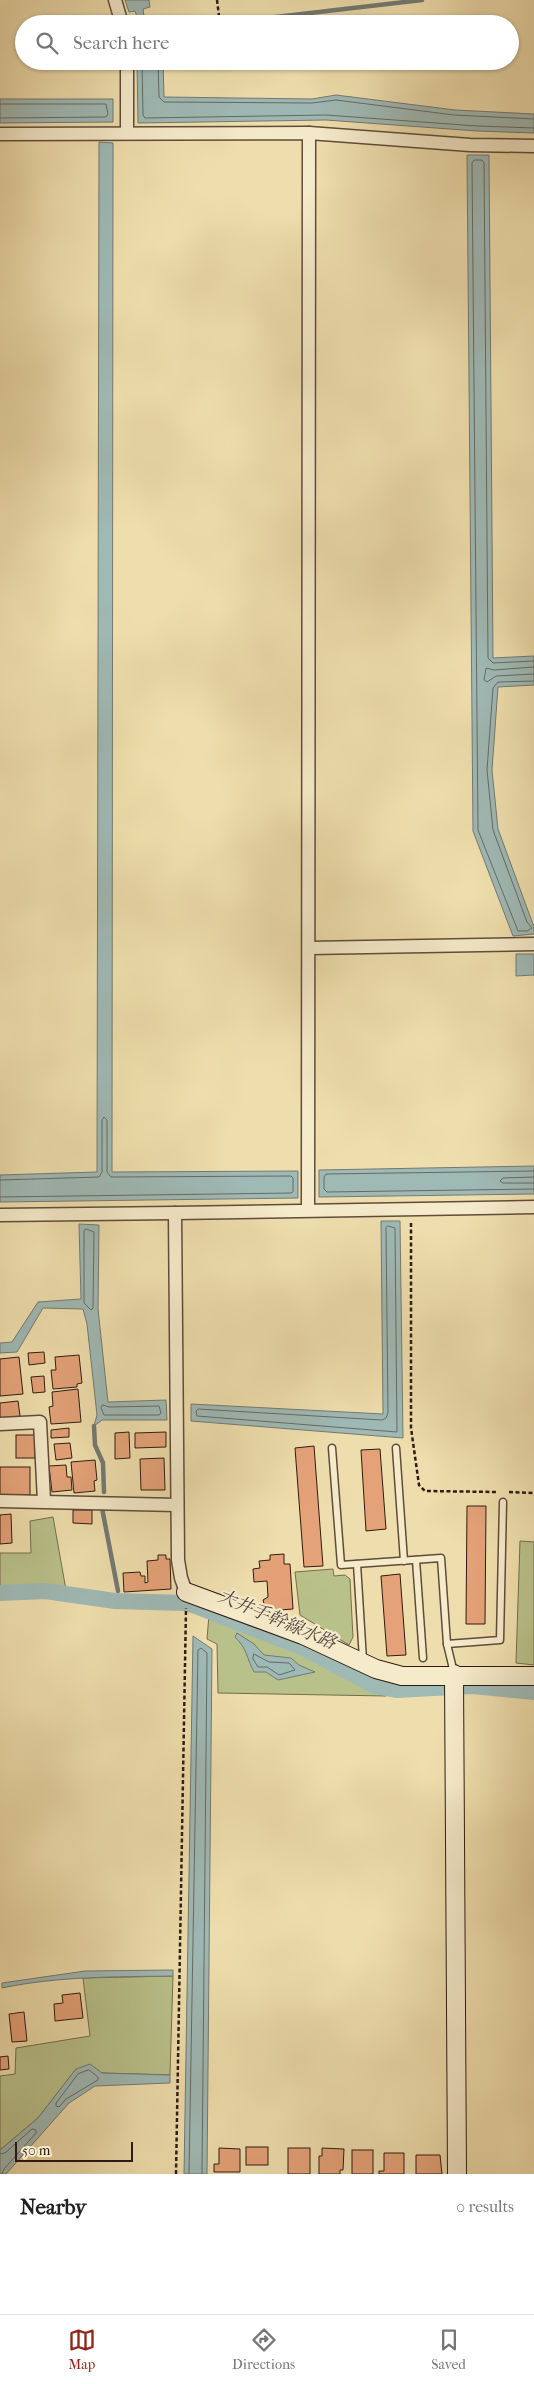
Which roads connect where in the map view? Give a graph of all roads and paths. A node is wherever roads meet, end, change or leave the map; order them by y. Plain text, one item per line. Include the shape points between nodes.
1 (115, 0) edge
2 (217, 0) edge
3 (119, 15) edge
4 (219, 15) edge
5 (127, 70) edge
6 (127, 133) junction
7 (309, 133) junction
8 (0, 134) edge
9 (534, 146) edge
10 (534, 944) edge
11 (309, 948) junction
12 (534, 1207) edge
13 (410, 1209) junction
14 (308, 1210) junction
15 (175, 1213) junction
16 (0, 1215) edge
17 (0, 1424) edge
18 (332, 1448) dead end
19 (396, 1448) dead end
20 (534, 1493) edge
21 (0, 1501) edge
22 (44, 1501) junction
23 (503, 1502) dead end
24 (177, 1505) junction
25 (416, 1560) junction
26 (404, 1561) junction
27 (356, 1564) junction
28 (186, 1592) joint
29 (186, 1613) dead end
30 (448, 1644) junction
31 (423, 1658) dead end
32 (363, 1662) junction
33 (534, 1676) edge
34 (454, 1683) junction
35 (176, 2174) edge
36 (457, 2174) edge

1 - 3 street
2 - 4 path
5 - 6 street
6 - 7 street
6 - 8 street
7 - 9 street via 470,145
7 - 11 street
10 - 11 street
11 - 14 street
12 - 13 street
13 - 14 street
13 - 20 path via 411,1428 419,1485 425,1491
14 - 15 street
15 - 16 street
15 - 24 street
17 - 22 street via 40,1422
18 - 27 lane via 341,1565
19 - 26 lane
21 - 22 street
22 - 24 street
23 - 30 lane via 500,1640
24 - 28 street via 178,1560
25 - 26 lane
25 - 30 lane via 441,1558
25 - 31 lane
26 - 27 lane
27 - 32 lane
28 - 32 street via 303,1634
29 - 35 path
30 - 34 lane
32 - 34 street via 402,1676
33 - 34 street
34 - 36 street

